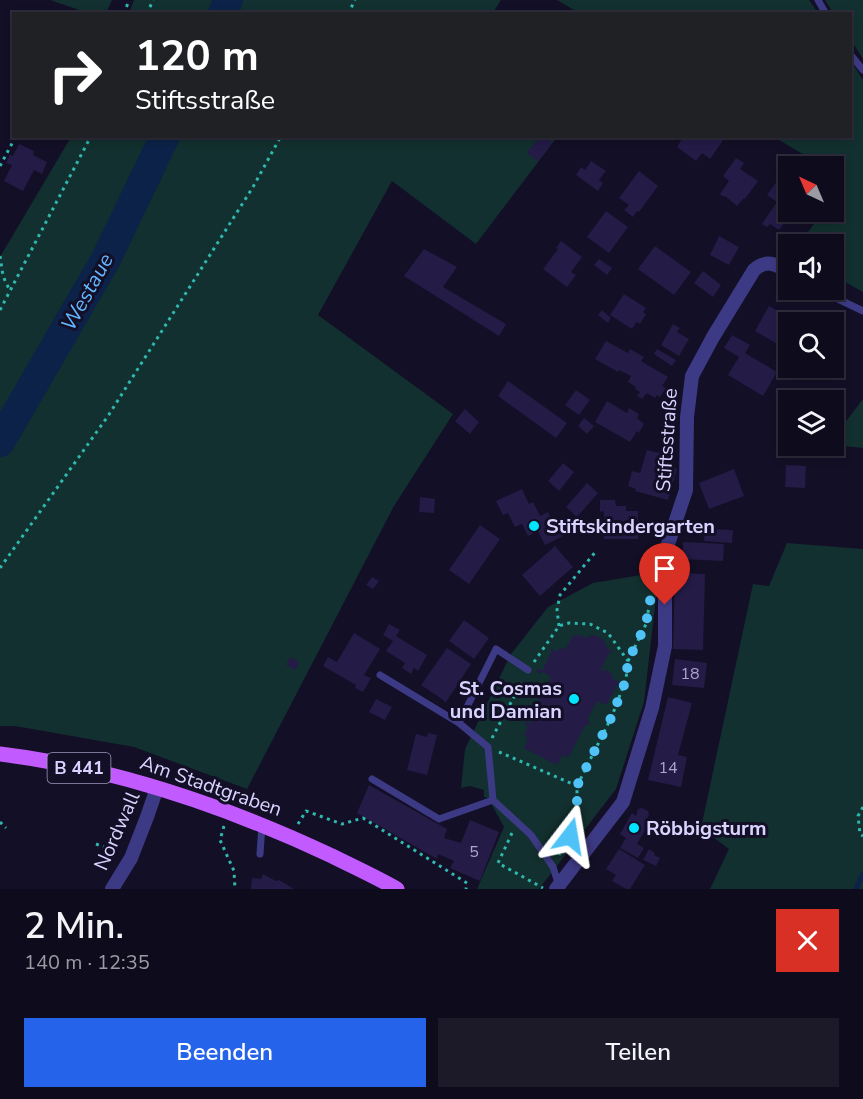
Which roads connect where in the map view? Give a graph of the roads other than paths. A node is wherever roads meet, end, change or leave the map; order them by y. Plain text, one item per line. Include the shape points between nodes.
1 (852, 56) edge
2 (863, 70) edge
3 (778, 266) edge
4 (841, 300) edge
5 (863, 310) edge
6 (528, 670) road end
7 (380, 675) dead end
8 (459, 723) junction
9 (0, 754) edge
10 (372, 779) dead end
11 (157, 788) junction
12 (493, 800) junction
13 (262, 825) junction
14 (260, 854) dead end
15 (557, 887) edge
16 (112, 889) edge
17 (397, 889) edge

1 - 2 lane
3 - 15 street, Stiftsstraße via 765,264 754,270 692,376 686,490 668,544 665,646 652,708 623,802
4 - 5 lane
6 - 8 lane via 496,649
7 - 8 lane
8 - 12 lane via 488,747
9 - 11 main road, Am Stadtgraben / B 441 via 41,759
10 - 12 lane via 439,819
11 - 13 main road, Am Stadtgraben / B 441
11 - 16 street, Nordwall via 131,858
12 - 15 lane via 531,835 553,867
13 - 14 lane
13 - 17 main road, Am Stadtgraben / B 441

